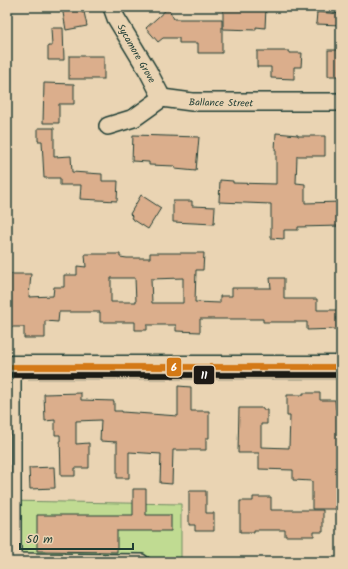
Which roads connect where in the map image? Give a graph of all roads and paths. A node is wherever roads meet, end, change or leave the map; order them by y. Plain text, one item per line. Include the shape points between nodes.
1 (112, 7) edge
2 (162, 98) junction
3 (341, 102) edge
4 (108, 126) dead end
5 (11, 367) edge
6 (341, 367) edge
7 (11, 558) edge
8 (146, 562) edge

1 - 2 street, Sycamore Grove
2 - 3 street, Ballance Street via 192,102
2 - 4 street via 134,118
5 - 6 main road
5 - 7 lane
7 - 8 lane via 142,559

